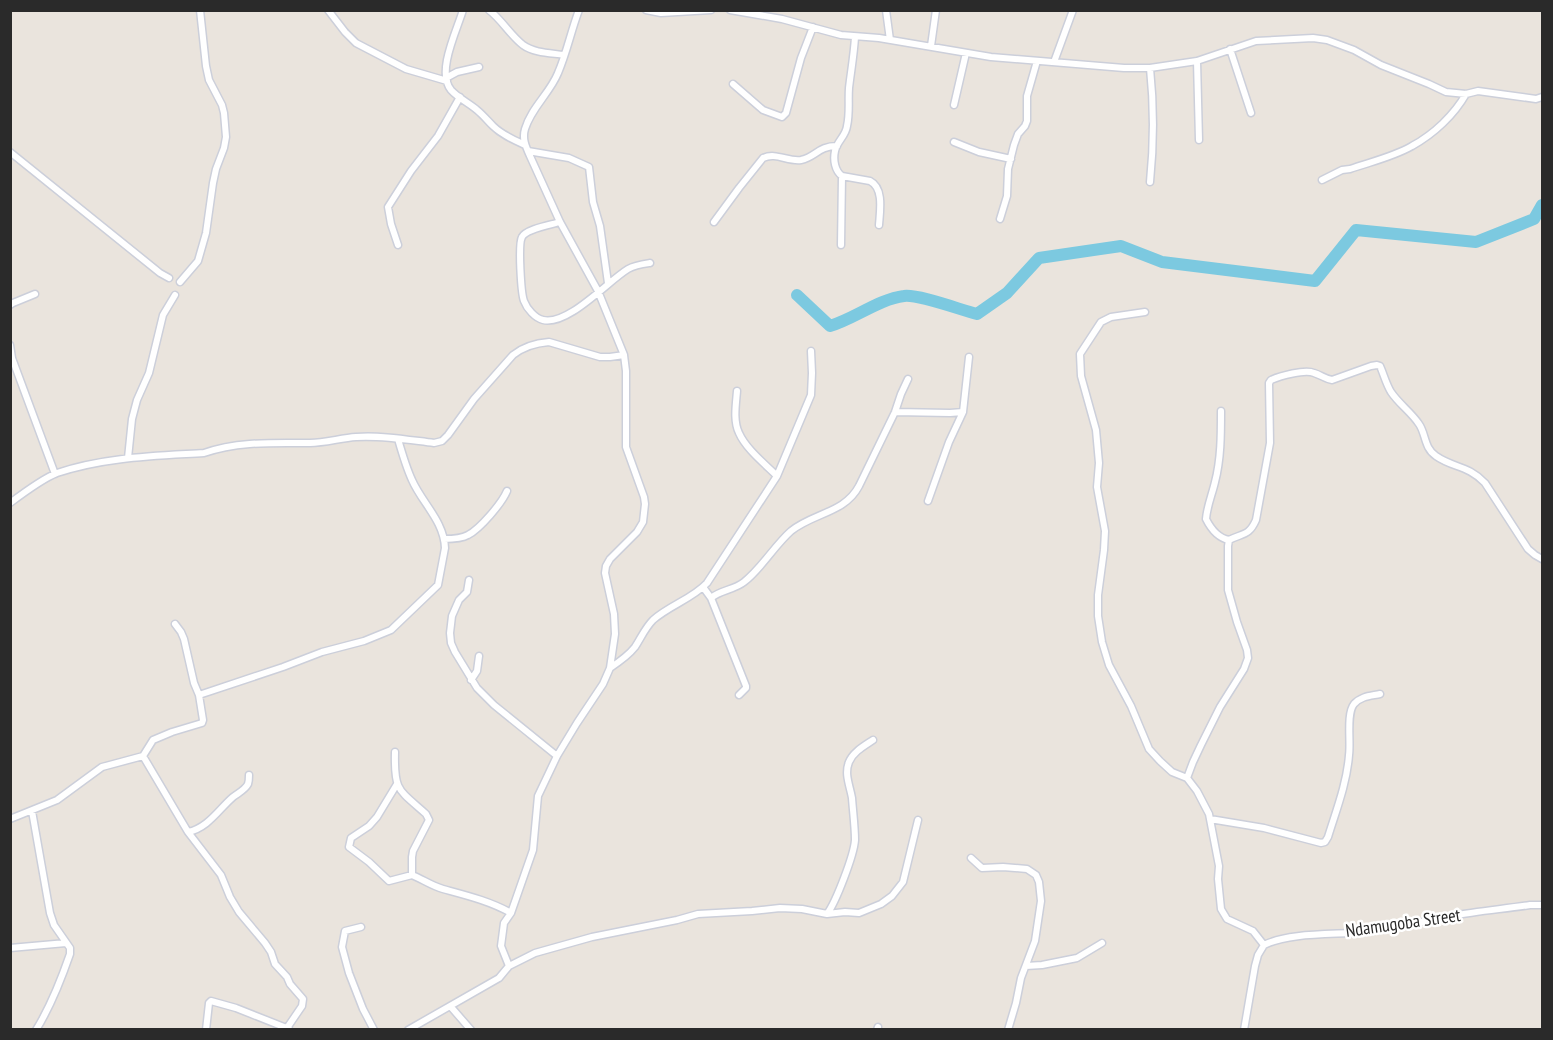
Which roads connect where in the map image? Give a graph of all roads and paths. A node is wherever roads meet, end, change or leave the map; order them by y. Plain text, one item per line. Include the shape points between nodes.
1 (200, 10) edge
2 (328, 10) edge
3 (463, 10) edge
4 (489, 10) edge
5 (579, 10) edge
6 (646, 10) edge
7 (711, 10) edge
8 (730, 10) edge
9 (886, 10) edge
10 (936, 10) edge
11 (1073, 10) edge
12 (813, 27) junction
13 (855, 37) junction
14 (890, 40) junction
15 (931, 46) junction
16 (1230, 49) junction
17 (966, 53) junction
18 (564, 55) junction
19 (1037, 61) junction
20 (1197, 61) junction
21 (1054, 62) junction
22 (479, 67) dead end
23 (1150, 68) junction
24 (447, 79) junction
25 (733, 84) dead end
26 (1466, 94) junction
27 (460, 97) junction
28 (1542, 97) edge
29 (954, 105) dead end
30 (1251, 113) dead end
31 (1199, 140) dead end
32 (954, 142) dead end
33 (837, 146) junction
34 (526, 148) junction
35 (10, 152) edge
36 (1011, 159) junction
37 (842, 176) junction
38 (1322, 180) dead end
39 (1150, 182) dead end
40 (1000, 219) dead end
41 (560, 222) junction
42 (714, 222) dead end
43 (879, 225) dead end
44 (398, 245) dead end
45 (841, 245) dead end
46 (650, 263) dead end
47 (169, 278) dead end
48 (180, 282) dead end
49 (608, 283) junction
50 (598, 291) junction
51 (35, 294) dead end
52 (175, 295) dead end
53 (10, 305) edge
54 (1145, 312) dead end
55 (10, 345) edge
56 (811, 351) dead end
57 (624, 355) junction
58 (969, 357) dead end
59 (908, 379) dead end
60 (737, 391) dead end
61 (1221, 411) dead end
62 (895, 412) junction
63 (963, 412) junction
64 (398, 439) junction
65 (128, 458) junction
66 (55, 474) junction
67 (777, 476) junction
68 (507, 491) dead end
69 (928, 501) dead end
70 (10, 503) edge
71 (444, 539) junction
72 (1229, 540) junction
73 (1542, 559) edge
74 (469, 580) dead end
75 (703, 587) junction
76 (711, 598) junction
77 (175, 624) dead end
78 (479, 656) dead end
79 (610, 668) junction
80 (471, 680) junction
81 (739, 694) dead end
82 (1380, 694) dead end
83 (199, 695) junction
84 (873, 740) dead end
85 (395, 752) dead end
86 (142, 756) junction
87 (557, 756) junction
88 (249, 775) dead end
89 (1187, 778) junction
90 (397, 784) junction
91 (32, 811) junction
92 (10, 819) edge
93 (1210, 819) junction
94 (918, 820) dead end
95 (188, 832) junction
96 (971, 858) dead end
97 (412, 875) junction
98 (1542, 905) edge
99 (511, 913) junction
100 (827, 914) junction
101 (362, 927) dead end
102 (66, 943) junction
103 (1102, 943) dead end
104 (1264, 945) junction
105 (10, 948) edge
106 (509, 966) junction
107 (1026, 966) junction
108 (451, 1006) junction
109 (36, 1029) edge
110 (206, 1029) edge
111 (289, 1029) edge
112 (374, 1029) edge
113 (408, 1029) edge
114 (471, 1029) edge
115 (1008, 1029) edge
116 (1244, 1029) edge

1 - 48 street via 208,73 222,105 226,137 198,261
2 - 24 street via 356,43 406,69
3 - 24 street via 448,52
4 - 18 street via 522,44 532,50
5 - 18 street
6 - 7 street
8 - 12 street
9 - 14 street
10 - 15 street
11 - 21 street
12 - 13 street
12 - 25 street via 782,117 763,110
13 - 14 street
13 - 33 street via 848,121
14 - 15 street
15 - 17 street
16 - 20 street
16 - 26 street via 1256,41 1327,40 1446,92
16 - 30 street
17 - 19 street
17 - 29 street
18 - 34 street via 552,86 526,126
19 - 21 street
19 - 36 street via 1027,96 1027,121 1018,134
20 - 23 street
20 - 31 street
21 - 23 street
22 - 24 street
23 - 39 street
24 - 27 street via 451,91
26 - 28 street
26 - 38 street via 1452,114 1412,146
27 - 34 street via 501,133
27 - 44 street via 388,207
32 - 36 street
33 - 37 street via 836,169
33 - 42 street via 798,160 763,158
34 - 41 street
34 - 49 street via 589,167
35 - 47 street
36 - 40 street
37 - 43 street via 874,182
37 - 45 street
41 - 50 street
41 - 50 street via 527,232 521,239 522,294 526,305 540,319 552,320 573,311
46 - 49 street via 629,268
49 - 50 street
50 - 57 street
51 - 53 street
52 - 65 street via 163,315 149,373 136,400
54 - 89 street via 1101,322 1080,354 1081,376 1096,430 1100,463 1097,487 1105,531 1098,616 1109,665 1149,748 1172,772
55 - 66 street
56 - 67 street via 811,395
57 - 64 street via 600,357 540,342 513,355 442,441
57 - 79 street via 626,447 645,504 644,522 606,566 615,634
58 - 63 street
59 - 62 street
60 - 67 street via 739,434
61 - 72 street via 1220,460 1206,519 1217,535
62 - 63 street
62 - 76 street via 849,501 791,532 743,583
63 - 69 street
64 - 65 street via 357,436 313,443 261,442 204,453
64 - 71 street via 412,481
65 - 66 street
66 - 70 street
67 - 75 street
68 - 71 street via 500,504 470,535
71 - 83 street via 438,585 391,630
72 - 73 street via 1247,533 1256,520 1269,443 1271,380 1313,372 1332,380 1377,365 1390,391 1420,426 1431,452 1477,475 1528,549
72 - 89 street via 1228,590 1248,658
74 - 80 street via 452,616 450,633 454,652
75 - 76 street
75 - 79 street via 654,619 634,648
76 - 81 street via 746,686
77 - 83 street via 182,632
78 - 80 street
79 - 87 street
80 - 87 street via 494,705
82 - 93 street via 1362,697 1353,705 1344,783 1324,842
83 - 86 street via 202,723 153,740
84 - 100 street via 858,750 847,771 855,841 834,905
85 - 90 street
86 - 91 street via 102,767 57,800
86 - 95 street
87 - 99 street via 537,796 533,850
88 - 95 street via 244,789 209,821
89 - 93 street
90 - 97 street via 429,820 413,851
90 - 97 street via 377,817 351,838 349,848 389,881
91 - 92 street
91 - 102 street via 50,913
93 - 104 street via 1224,916 1253,931
94 - 100 street via 903,882 892,896 859,913
95 - 111 street via 221,875 239,912 265,942 275,964 303,999
96 - 107 street via 982,868 1027,869 1036,875 1041,901 1035,941
97 - 99 street
98 - 104 street, Ndamugoba Street via 1453,915 1366,932 1283,939
99 - 106 street via 504,923 501,946
100 - 106 street via 780,908 698,914 567,944
101 - 112 street via 345,931 342,946 359,1000
102 - 105 street
102 - 109 street via 70,954
103 - 107 street via 1077,958
104 - 116 street via 1255,966
106 - 108 street via 500,978
107 - 115 street
108 - 113 street
108 - 114 street
110 - 111 street via 211,1001

